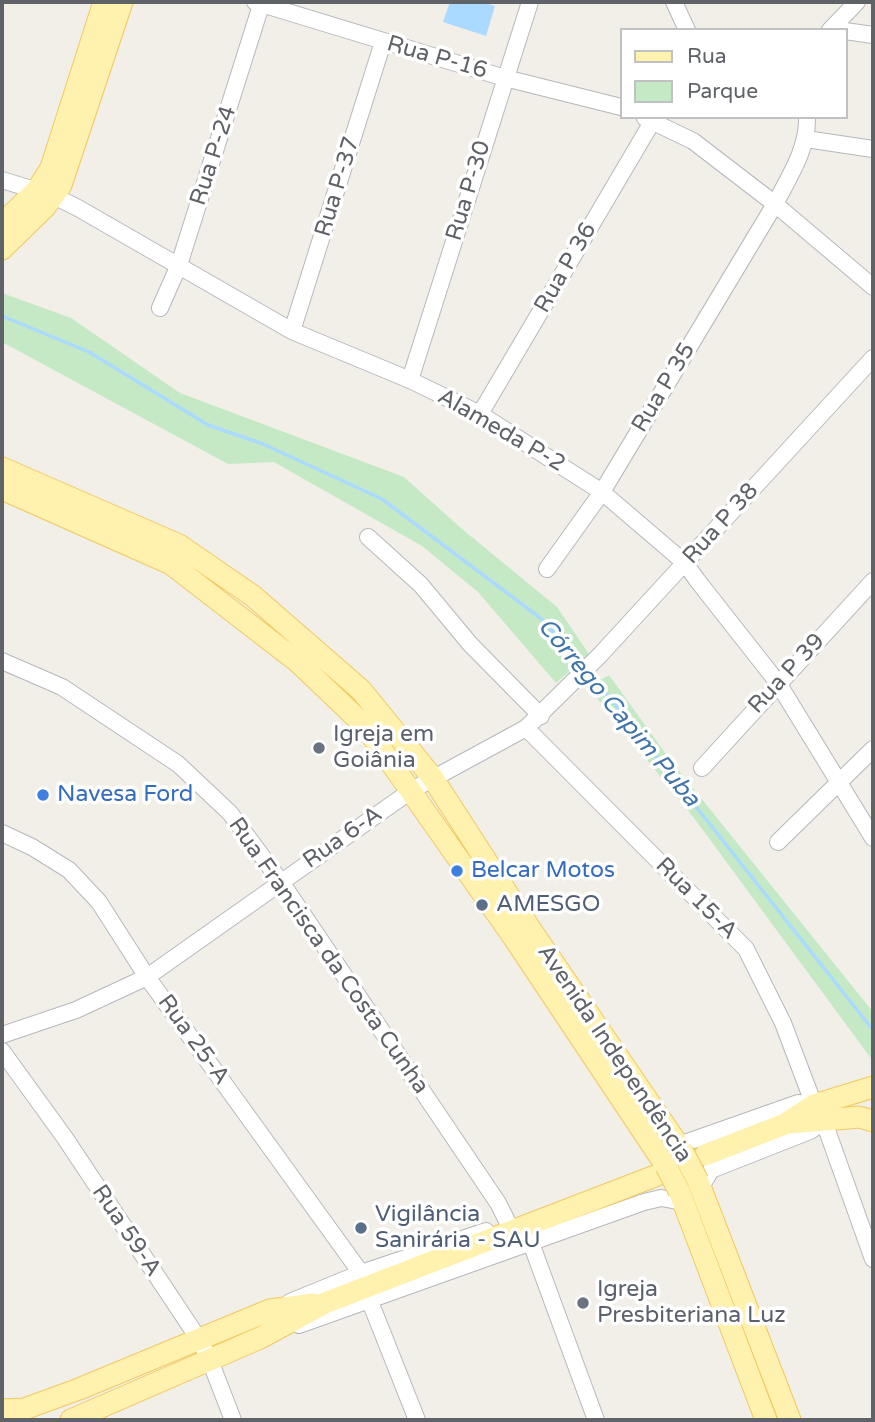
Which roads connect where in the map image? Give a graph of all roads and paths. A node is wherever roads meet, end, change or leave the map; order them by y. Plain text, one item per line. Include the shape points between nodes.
1 (104, 2) edge
2 (122, 2) edge
3 (260, 2) edge
4 (530, 2) edge
5 (674, 2) edge
6 (857, 2) edge
7 (686, 28) edge
8 (838, 28) edge
9 (847, 32) edge
10 (873, 36) edge
11 (383, 42) junction
12 (505, 78) junction
13 (620, 107) edge
14 (650, 119) edge
15 (807, 119) edge
16 (806, 139) junction
17 (873, 149) edge
18 (2, 180) edge
19 (46, 193) junction
20 (775, 204) junction
21 (2, 224) edge
22 (2, 249) edge
23 (179, 265) junction
24 (873, 287) edge
25 (160, 308) dead end
26 (292, 331) junction
27 (873, 358) edge
28 (411, 380) junction
29 (480, 414) junction
30 (2, 468) edge
31 (2, 489) edge
32 (602, 492) junction
33 (368, 537) dead end
34 (175, 554) junction
35 (685, 564) junction
36 (547, 569) dead end
37 (873, 582) edge
38 (2, 661) edge
39 (778, 683) junction
40 (567, 688) joint
41 (541, 716) junction
42 (526, 728) junction
43 (873, 749) edge
44 (702, 768) dead end
45 (432, 777) junction
46 (839, 786) junction
47 (412, 790) junction
48 (2, 834) edge
49 (873, 838) edge
50 (778, 842) dead end
51 (281, 882) junction
52 (521, 933) junction
53 (147, 977) junction
54 (2, 1035) edge
55 (2, 1051) edge
56 (873, 1087) edge
57 (819, 1114) junction
58 (873, 1121) edge
59 (681, 1149) junction
60 (705, 1154) dead end
61 (659, 1165) junction
62 (690, 1190) junction
63 (508, 1223) junction
64 (531, 1242) junction
65 (873, 1259) edge
66 (361, 1273) junction
67 (369, 1299) junction
68 (325, 1303) junction
69 (270, 1310) junction
70 (198, 1338) junction
71 (260, 1338) junction
72 (209, 1358) junction
73 (79, 1389) junction
74 (2, 1410) edge
75 (788, 1415) edge
76 (83, 1418) edge
77 (766, 1419) edge
78 (233, 1420) edge
79 (417, 1420) edge
80 (596, 1420) edge

1 - 19 main road
2 - 19 main road via 68,170
3 - 11 street, Rua P-16
3 - 23 street, Rua P-24
4 - 12 street, Rua P-30
5 - 7 street
6 - 8 street
9 - 10 street
11 - 12 street, Rua P-16
11 - 26 street, Rua P-37
12 - 13 street, Rua P-16
12 - 28 street, Rua P-30
14 - 20 street via 693,141
14 - 29 street, Rua P 36
15 - 16 street
16 - 17 street
16 - 20 street, Rua P 35
18 - 19 street, Alameda P-2
19 - 21 main road
19 - 22 main road
19 - 23 street, Alameda P-2
20 - 24 street
20 - 32 street, Rua P 35
23 - 25 street, Rua P-24
23 - 26 street, Alameda P-2
26 - 28 street, Alameda P-2
27 - 35 street, Rua P 38
28 - 29 street, Alameda P-2
29 - 32 street, Alameda P-2
30 - 34 main road, Avenida Independência
31 - 34 main road, Avenida Independência
32 - 35 street, Alameda P-2
32 - 36 street, Rua P 35
33 - 41 street via 421,584 470,644
34 - 45 main road, Avenida Independência via 253,596 351,681
34 - 47 main road, Avenida Independência via 365,726
35 - 39 street, Alameda P-2
35 - 40 street, Rua P 38
37 - 39 street, Rua P 39
38 - 51 street, Rua Francisca da Costa Cunha via 62,687 178,764 230,813
39 - 44 street, Rua P 39
39 - 46 street, Alameda P-2
40 - 41 street, Rua 6-A
41 - 42 street, Rua 6-A
42 - 45 street, Rua 6-A
42 - 57 street, Rua 15-A via 746,950 783,1023
43 - 46 street
45 - 47 street, Rua 6-A
45 - 52 main road, Avenida Independência
46 - 49 street, Alameda P-2
46 - 50 street
47 - 51 street, Rua 6-A
47 - 52 main road, Avenida Independência
48 - 53 street, Rua 25-A via 69,870 99,902
51 - 53 street, Rua 6-A
51 - 63 street, Rua Francisca da Costa Cunha
52 - 59 main road, Avenida Independência
52 - 61 main road, Avenida Independência
53 - 54 street, Rua 6-A via 76,1010
53 - 66 street, Rua 25-A
55 - 70 street, Rua 59-A
56 - 57 main road
57 - 58 main road
57 - 59 street via 798,1103
57 - 60 main road
57 - 62 street via 810,1131 711,1170
57 - 65 street, Rua 15-A
59 - 62 main road, Avenida Independência, bridge
61 - 62 main road, Avenida Independência, bridge
61 - 63 street
61 - 68 main road
62 - 64 street
62 - 75 main road, Avenida Independência
62 - 77 main road, Avenida Independência
63 - 66 street
64 - 67 street
64 - 80 street
66 - 69 street
67 - 71 street
67 - 79 street
68 - 69 main road
68 - 71 main road
69 - 70 main road
70 - 72 street, Rua 59-A
70 - 73 main road
71 - 72 main road
72 - 76 main road
72 - 78 street, Rua 59-A
73 - 74 main road via 24,1409
73 - 76 street
75 - 77 main road

